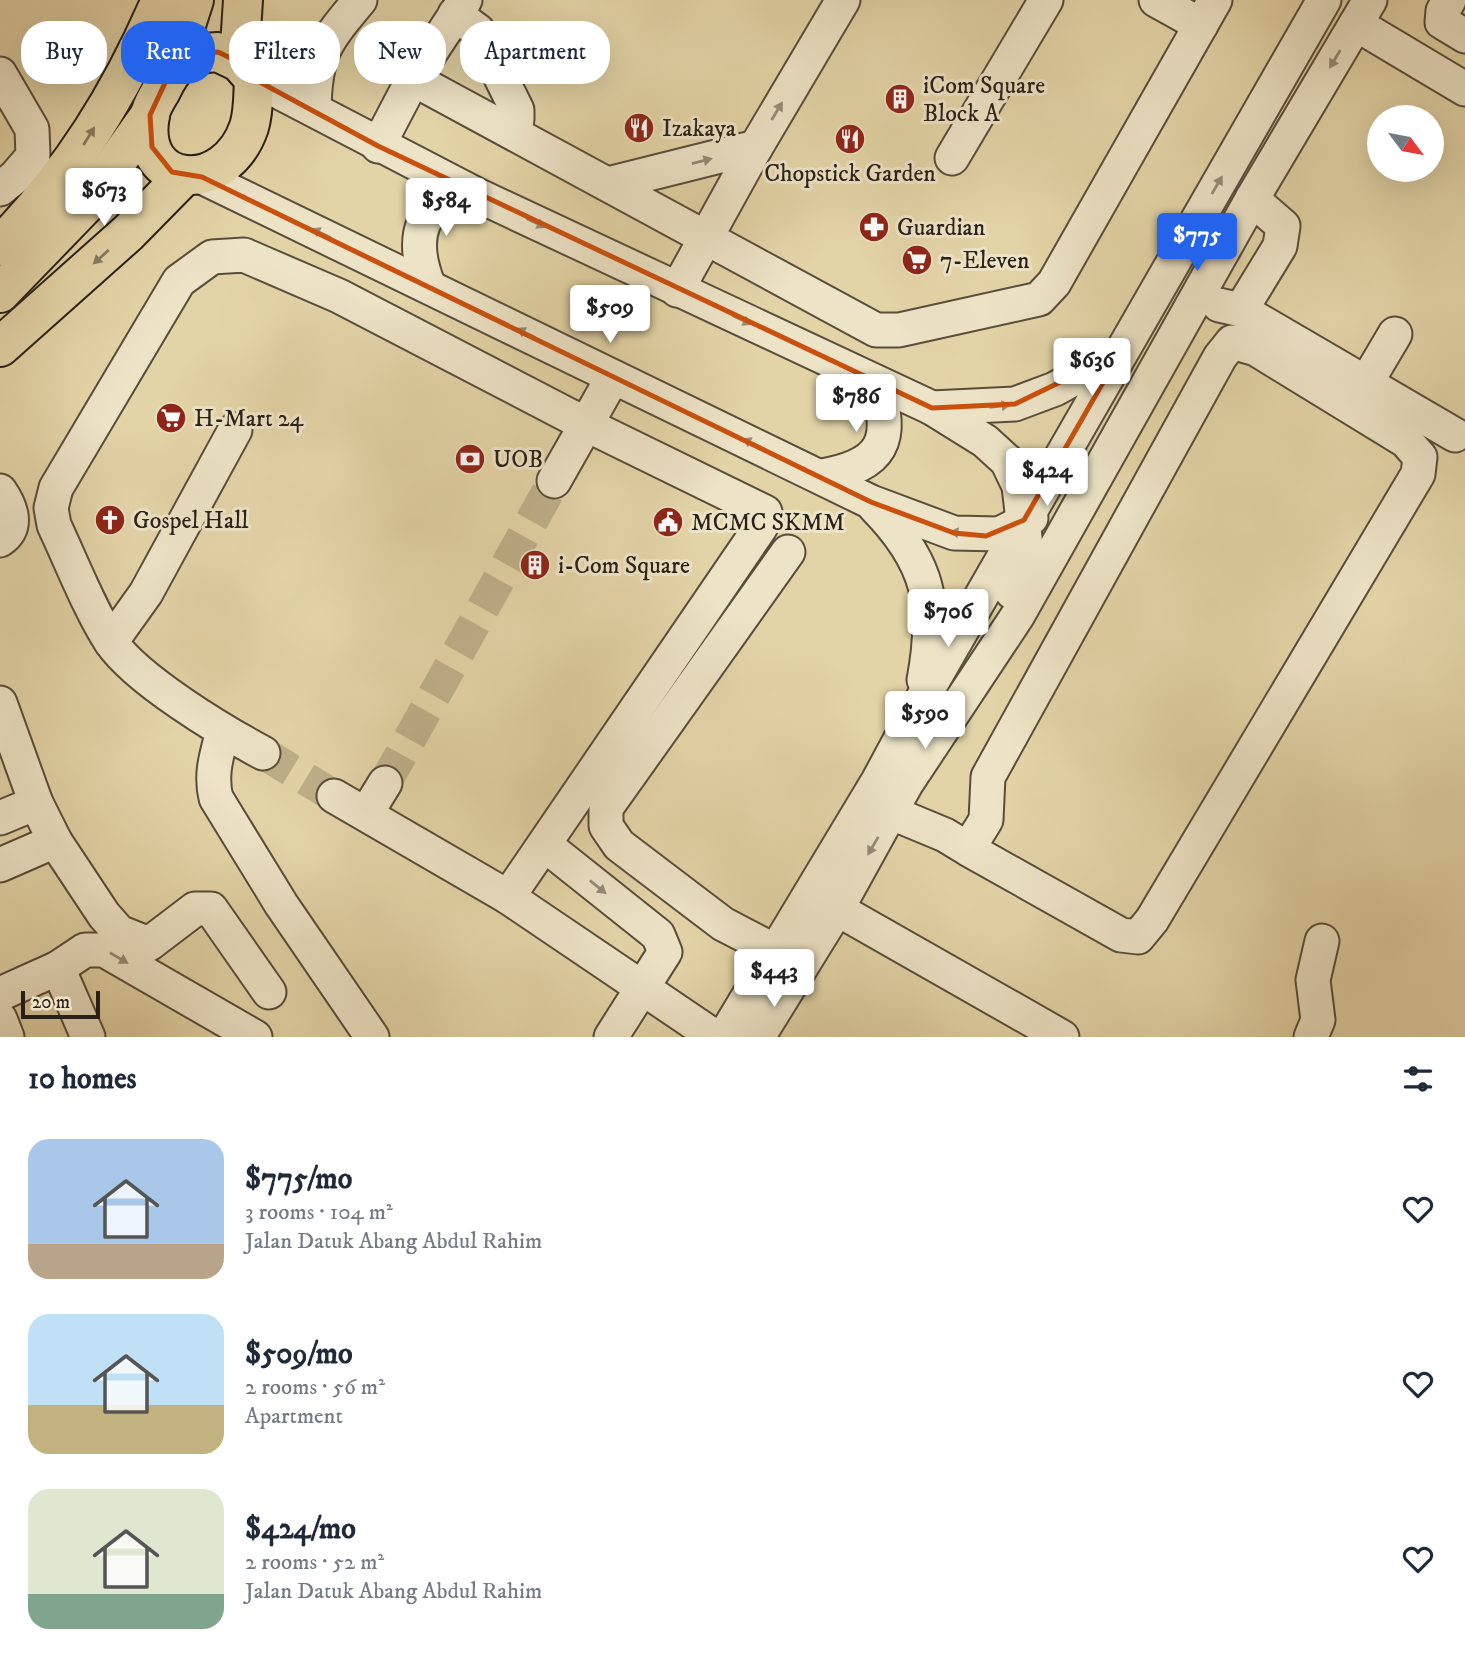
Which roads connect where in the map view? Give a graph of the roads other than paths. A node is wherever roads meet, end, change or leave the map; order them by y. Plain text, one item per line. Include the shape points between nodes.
1 (161, 0) edge
2 (194, 0) edge
3 (243, 0) edge
4 (360, 0) edge
5 (843, 0) edge
6 (1046, 0) edge
7 (1156, 0) edge
8 (1449, 0) edge
9 (1313, 4) edge
10 (460, 7) edge
11 (1363, 12) edge
12 (1208, 13) edge
13 (187, 21) edge
14 (244, 21) edge
15 (446, 28) edge
16 (1465, 36) edge
17 (0, 74) edge
18 (165, 84) edge
19 (246, 84) edge
20 (269, 84) edge
21 (410, 84) edge
22 (422, 84) edge
23 (1465, 89) edge
24 (314, 109) junction
25 (150, 115) junction
26 (510, 131) junction
27 (378, 146) junction
28 (755, 147) junction
29 (952, 158) dead end
30 (193, 176) junction
31 (608, 184) junction
32 (0, 189) edge
33 (475, 194) junction
34 (1252, 199) junction
35 (706, 236) junction
36 (0, 246) edge
37 (428, 284) junction
38 (677, 290) junction
39 (0, 293) edge
40 (1191, 309) junction
41 (1241, 310) junction
42 (1395, 334) dead end
43 (0, 347) edge
44 (1120, 353) junction
45 (613, 377) junction
46 (876, 383) junction
47 (1366, 383) junction
48 (932, 408) junction
49 (587, 425) junction
50 (235, 430) dead end
51 (1455, 435) dead end
52 (822, 476) junction
53 (554, 481) tunnel mouth
54 (0, 491) edge
55 (871, 502) junction
56 (1024, 520) junction
57 (0, 540) edge
58 (788, 552) dead end
59 (111, 642) junction
60 (0, 703) edge
61 (920, 703) junction
62 (223, 731) junction
63 (263, 753) tunnel mouth
64 (385, 783) tunnel mouth
65 (334, 796) tunnel mouth
66 (899, 798) junction
67 (36, 803) junction
68 (366, 814) junction
69 (0, 818) edge
70 (55, 841) junction
71 (545, 845) junction
72 (968, 849) junction
73 (0, 865) edge
74 (508, 897) junction
75 (837, 909) junction
76 (1322, 941) dead end
77 (777, 952) junction
78 (58, 968) junction
79 (644, 986) junction
80 (269, 992) dead end
81 (0, 994) edge
82 (0, 1019) edge
83 (7, 1037) edge
84 (88, 1037) edge
85 (255, 1037) edge
86 (372, 1037) edge
87 (611, 1037) edge
88 (715, 1037) edge
89 (724, 1037) edge
90 (758, 1037) edge
91 (1062, 1037) edge
92 (1311, 1037) edge

36 -> 1 main road via 66,173 108,106
2 - 13 main road
3 - 14 main road
4 - 24 street via 321,52
28 -> 5 street
6 - 29 street
7 - 12 street
8 - 16 street via 1442,22
44 -> 9 street
10 - 15 street
10 - 26 street via 478,31 517,110
11 - 23 street
11 -> 34 street
12 - 35 street via 1054,283 1039,299 900,330 876,330
17 - 32 street via 32,129 33,156
18 - 25 main road
19 - 30 main road via 248,128 236,152 221,167
20 - 24 street
21 - 27 street
22 - 26 street
24 - 27 street
25 - 30 main road via 152,147 160,162 172,172
25 - 39 main road via 88,202
26 - 31 street
27 - 33 street
31 -> 28 street
28 - 35 street
37 -> 30 street
30 -> 43 main road
31 - 35 street
33 - 37 street via 453,195 438,203 421,225 419,261
33 -> 38 street
34 - 40 street
34 - 41 street via 1283,226 1280,246
35 - 38 street
45 -> 37 street
38 -> 46 street
40 - 41 street
40 - 56 street via 1158,338 1069,495 1050,512
40 - 66 street via 1017,615
41 - 47 street
42 - 47 street
48 -> 44 street via 1015,404 1055,389
44 - 56 street
45 - 49 street
52 -> 45 street
46 - 48 street
46 - 52 street via 885,411 883,442 867,463
47 - 51 street
48 - 56 street via 985,441 1007,461 1019,486
49 - 53 street
49 - 59 street via 339,296 244,255 212,257 179,281 56,488 51,508 54,525
49 - 71 street via 755,505 766,517
50 - 59 street via 146,593
52 - 55 street
54 - 57 street via 10,506 12,525
56 -> 55 street via 999,534 954,533
55 - 61 street via 899,531 924,575 932,635
56 - 61 street
56 - 66 street via 1027,555 1018,581
58 - 77 street via 606,808 606,827 619,845 723,924
59 - 62 street via 136,668
60 - 67 street
61 - 77 street
62 - 63 street
62 - 86 street via 213,768 216,798 281,904
64 - 68 street
65 - 68 street
66 - 72 street
66 -> 75 street
67 - 69 street
67 - 70 street
68 - 74 street
70 - 73 street
70 - 80 street via 119,932 149,944 195,909 211,909
71 - 74 street
71 -> 79 street via 658,935 665,952
72 - 72 street via 1121,935 1138,937 1418,474 1420,457 1406,441 1256,349 1233,342 1220,357 988,777 986,820
74 - 79 street
75 - 90 street
75 - 91 street
76 - 92 street via 1312,981 1318,1020
77 - 89 street
78 - 81 street
78 - 84 street
78 -> 85 street via 85,950 104,950
79 - 87 street
79 - 88 street
82 - 83 street

